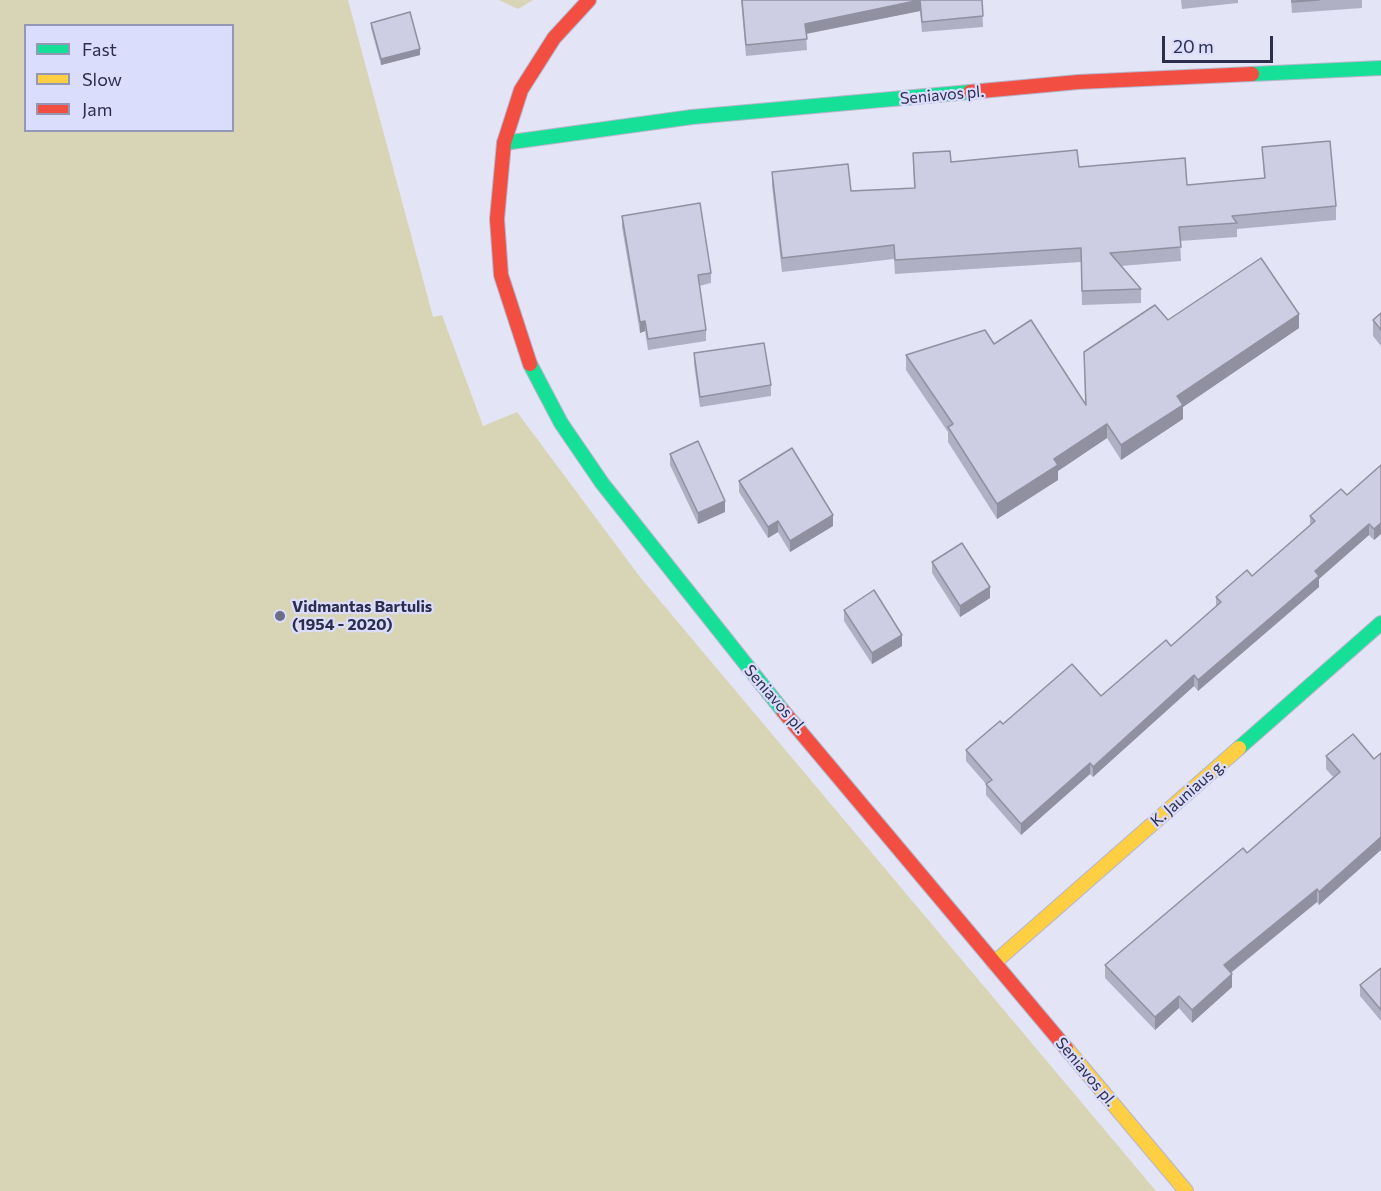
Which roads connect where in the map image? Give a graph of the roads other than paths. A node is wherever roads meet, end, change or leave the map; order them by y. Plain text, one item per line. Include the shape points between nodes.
1 (589, 0) edge
2 (1381, 68) edge
3 (504, 143) junction
4 (1381, 623) edge
5 (994, 963) junction
6 (1186, 1191) edge

1 - 3 main road, Seniavos pl. via 554,38 521,90
2 - 3 main road, Seniavos pl. via 1078,82 692,117
3 - 5 main road, Seniavos pl. via 497,219 501,274 530,363 561,423 602,483 741,660
4 - 5 main road, K. Jauniaus g.
5 - 6 main road, Seniavos pl.

